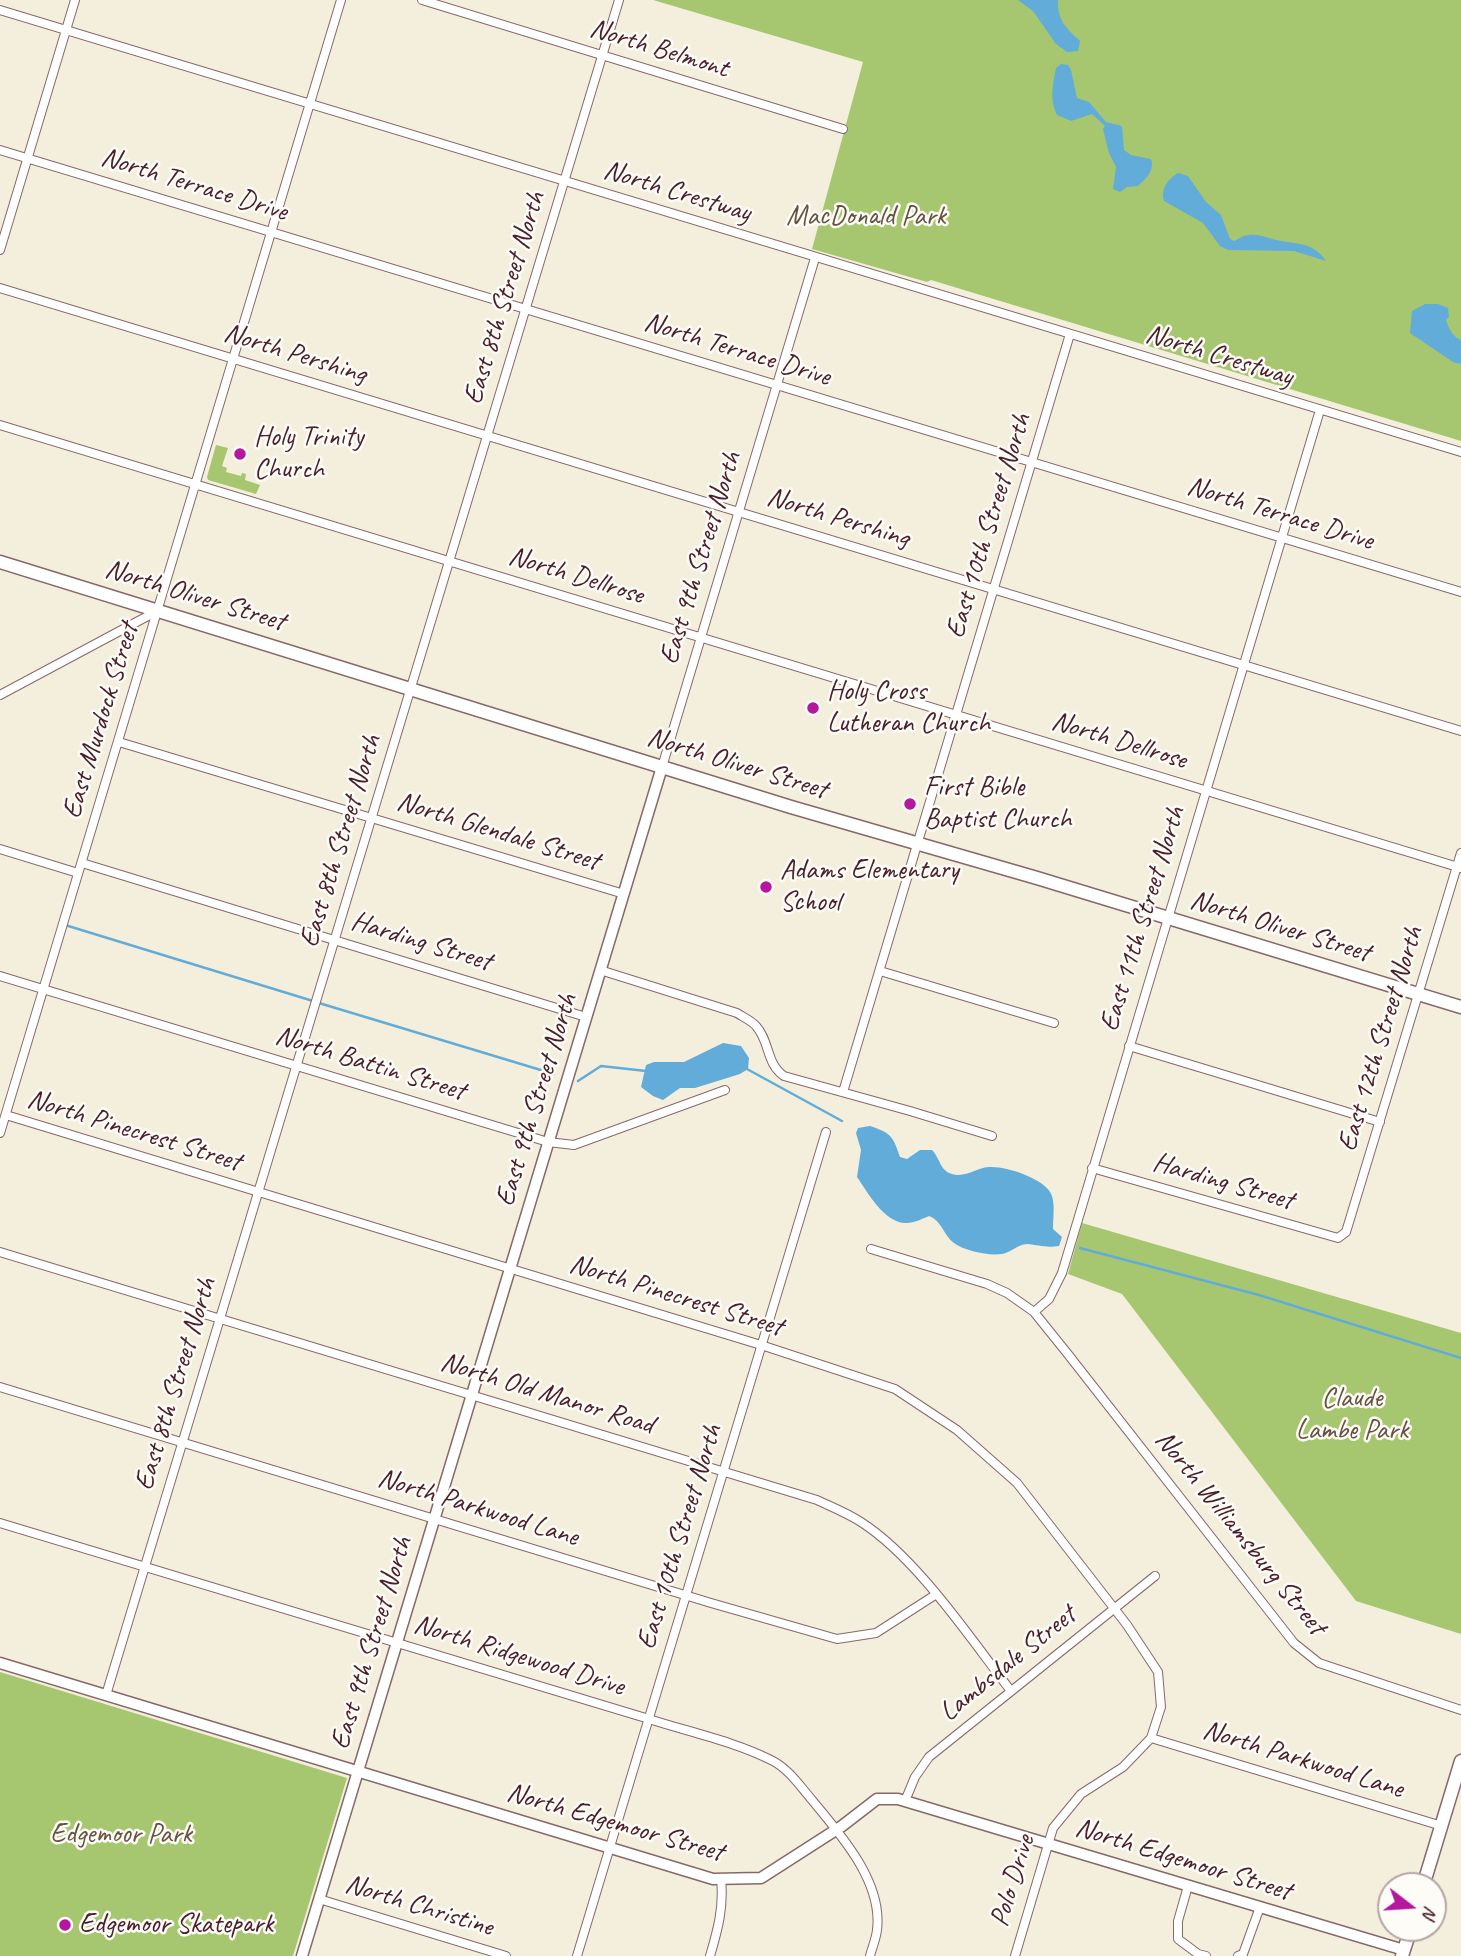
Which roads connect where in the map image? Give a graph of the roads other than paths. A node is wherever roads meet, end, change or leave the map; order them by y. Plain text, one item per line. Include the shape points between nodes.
1 (75, 0) edge
2 (341, 0) edge
3 (422, 0) edge
4 (619, 0) edge
5 (0, 10) edge
6 (66, 30) junction
7 (602, 55) junction
8 (310, 104) junction
9 (843, 129) dead end
10 (0, 150) edge
11 (28, 158) junction
12 (564, 182) junction
13 (272, 232) junction
14 (0, 250) edge
15 (815, 258) junction
16 (0, 288) edge
17 (525, 309) junction
18 (1070, 334) junction
19 (234, 359) junction
20 (776, 385) junction
21 (1320, 410) junction
22 (0, 425) edge
23 (486, 436) junction
24 (1461, 452) edge
25 (1031, 462) junction
26 (197, 484) junction
27 (738, 512) junction
28 (1281, 538) junction
29 (449, 561) junction
30 (0, 562) edge
31 (993, 589) junction
32 (1461, 592) edge
33 (159, 610) junction
34 (701, 639) junction
35 (1243, 665) junction
36 (411, 689) junction
37 (0, 695) edge
38 (956, 715) junction
39 (1461, 731) edge
40 (119, 742) junction
41 (662, 767) junction
42 (1205, 792) junction
43 (372, 818) junction
44 (918, 843) junction
45 (0, 849) edge
46 (1461, 853) edge
47 (82, 863) junction
48 (1459, 868) edge
49 (78, 873) junction
50 (624, 894) junction
51 (1167, 918) junction
52 (335, 940) junction
53 (600, 970) junction
54 (880, 971) junction
55 (0, 975) edge
56 (44, 989) junction
57 (1418, 995) junction
58 (1461, 1007) edge
59 (586, 1017) junction
60 (1054, 1023) dead end
61 (1129, 1046) junction
62 (296, 1066) junction
63 (725, 1090) dead end
64 (843, 1092) junction
65 (6, 1115) junction
66 (1380, 1122) junction
67 (827, 1132) dead end
68 (0, 1133) edge
69 (992, 1136) dead end
70 (548, 1142) junction
71 (1092, 1168) junction
72 (258, 1193) junction
73 (1342, 1237) joint
74 (871, 1250) dead end
75 (0, 1252) edge
76 (509, 1269) junction
77 (1034, 1312) junction
78 (220, 1318) junction
79 (761, 1345) junction
80 (0, 1387) edge
81 (472, 1394) junction
82 (182, 1442) junction
83 (723, 1472) junction
84 (434, 1518) junction
85 (0, 1523) edge
86 (145, 1567) junction
87 (1155, 1576) dead end
88 (935, 1595) junction
89 (686, 1596) junction
90 (1114, 1609) junction
91 (396, 1643) junction
92 (0, 1663) edge
93 (1011, 1691) junction
94 (106, 1695) junction
95 (1461, 1710) edge
96 (649, 1719) junction
97 (1151, 1738) junction
98 (1461, 1761) edge
99 (357, 1772) junction
100 (905, 1801) junction
101 (1442, 1826) junction
102 (836, 1829) junction
103 (1048, 1843) junction
104 (610, 1849) junction
105 (1427, 1872) edge
106 (721, 1879) junction
107 (1188, 1886) junction
108 (319, 1899) junction
109 (1260, 1907) junction
110 (1403, 1953) edge
111 (302, 1956) edge
112 (506, 1956) edge
113 (577, 1956) edge
114 (710, 1956) edge
115 (870, 1956) edge
116 (1015, 1956) edge
117 (1206, 1956) edge
118 (1238, 1956) edge

1 - 6 street
2 - 8 street, East Murdock Street
3 - 7 street, North Belmont
4 - 7 street, East 8th Street North
5 - 6 street, North Crestway
6 - 8 street, North Crestway
6 - 11 street
7 - 9 street, North Belmont
7 - 12 street, East 8th Street North
8 - 12 street, North Crestway
8 - 13 street, East Murdock Street
10 - 11 street, North Terrace Drive
11 - 13 street, North Terrace Drive
11 - 14 street
12 - 15 street, North Crestway
12 - 17 street, East 8th Street North
13 - 17 street, North Terrace Drive
13 - 19 street, East Murdock Street
15 - 18 street, North Crestway
15 - 20 street, East 9th Street North
16 - 19 street, North Pershing
17 - 20 street, North Terrace Drive
17 - 23 street, East 8th Street North
18 - 21 street, North Crestway
18 - 25 street, East 10th Street North
19 - 23 street, North Pershing
19 - 26 street, East Murdock Street
20 - 25 street, North Terrace Drive
20 - 27 street, East 9th Street North
21 - 24 street, North Crestway
21 - 28 street, East 11th Street North
22 - 26 street, North Dellrose
23 - 27 street, North Pershing
23 - 29 street, East 8th Street North
25 - 28 street, North Terrace Drive
25 - 31 street, East 10th Street North
26 - 29 street, North Dellrose
26 - 33 street, East Murdock Street
27 - 31 street, North Pershing
27 - 34 street, East 9th Street North
28 - 32 street, North Terrace Drive
28 - 35 street, East 11th Street North
29 - 34 street, North Dellrose
29 - 36 street, East 8th Street North
30 - 33 main road, North Oliver Street
31 - 35 street, North Pershing
31 - 38 street, East 10th Street North
33 - 36 main road, North Oliver Street
33 - 37 street
33 - 40 street, East Murdock Street
34 - 38 street, North Dellrose
34 - 41 street, East 9th Street North
35 - 39 street, North Pershing
35 - 42 street, East 11th Street North
36 - 41 main road, North Oliver Street
36 - 43 street, East 8th Street North
38 - 42 street, North Dellrose
38 - 44 street, East 10th Street North
40 - 43 street, North Glendale Street
40 - 47 street, East Murdock Street
41 - 44 main road, North Oliver Street
41 - 50 street, East 9th Street North
42 - 48 street, North Dellrose
42 - 51 street, East 11th Street North
43 - 50 street, North Glendale Street
43 - 52 street, East 8th Street North
44 - 51 main road, North Oliver Street
44 - 54 street, East 10th Street North
45 - 49 street
46 - 48 street, East 12th Street North
47 - 49 street, East Murdock Street
47 - 52 street, Harding Street
48 - 57 street, East 12th Street North
49 - 56 street, East Murdock Street
50 - 53 street, East 9th Street North
51 - 57 main road, North Oliver Street
51 - 61 street, East 11th Street North
52 - 59 street, Harding Street
52 - 62 street, East 8th Street North
53 - 59 street, East 9th Street North
53 - 64 street via 737,1013 756,1026 776,1071
54 - 60 street
54 - 64 street, East 10th Street North
55 - 56 street, North Battin Street
56 - 62 street, North Battin Street
56 - 65 street, East Murdock Street
57 - 58 main road, North Oliver Street
57 - 66 street, East 12th Street North
59 - 70 street, East 9th Street North
61 - 66 street
61 - 71 street, East 11th Street North
62 - 70 street, North Battin Street
62 - 72 street, East 8th Street North
63 - 70 street, North Battin Street via 574,1145
64 - 69 street
65 - 68 street, East Murdock Street
65 - 72 street, North Pinecrest Street
66 - 73 street, East 12th Street North
67 - 79 street, East 10th Street North
70 - 76 street, East 9th Street North
71 - 73 street, Harding Street
71 - 77 street, East 11th Street North via 1056,1288
72 - 76 street, North Pinecrest Street
72 - 78 street, East 8th Street North
74 - 77 street, North Williamsburg Street via 997,1288
75 - 78 street, North Old Manor Road
76 - 79 street, North Pinecrest Street
76 - 81 street, East 9th Street North
77 - 95 street, North Williamsburg Street via 1294,1643 1319,1663
78 - 81 street, North Old Manor Road
78 - 82 street, East 8th Street North
79 - 83 street, East 10th Street North
79 - 90 street, North Pinecrest Street via 895,1389 957,1430 1017,1483
80 - 82 street, North Parkwood Lane
81 - 83 street, North Old Manor Road
81 - 84 street, East 9th Street North
82 - 84 street, North Parkwood Lane
82 - 86 street, East 8th Street North
83 - 88 street, North Old Manor Road via 817,1500 861,1522 900,1554
83 - 89 street, East 10th Street North
84 - 89 street, North Parkwood Lane
84 - 91 street, East 9th Street North
85 - 86 street, North Ridgewood Drive
86 - 91 street, North Ridgewood Drive
86 - 94 street, East 8th Street North
87 - 90 street, Lambsdale Street
88 - 89 street, North Parkwood Lane via 876,1633 837,1639
88 - 93 street, North Old Manor Road
89 - 96 street, East 10th Street North
90 - 93 street, Lambsdale Street
90 - 97 street, North Pinecrest Street via 1158,1672 1161,1707
91 - 96 street, North Ridgewood Drive
91 - 99 street, East 9th Street North
92 - 94 street, North Edgemoor Street
93 - 100 street, Lambsdale Street via 929,1757
94 - 99 street, North Edgemoor Street
96 - 102 street, North Ridgewood Drive via 772,1760 788,1771
96 - 104 street, East 10th Street North
97 - 101 street, North Parkwood Lane
97 - 103 street, Polo Drive via 1123,1767 1081,1794 1053,1828
98 - 101 main road
99 - 104 street, North Edgemoor Street
99 - 108 street, East 9th Street North
100 - 102 street, North Edgemoor Street via 877,1799
100 - 103 street, North Edgemoor Street
101 - 105 main road
102 - 106 street, North Edgemoor Street via 761,1878
102 - 115 street, North Ridgewood Drive via 862,1867 874,1898 877,1930
103 - 107 street, North Edgemoor Street
103 - 116 street, Polo Drive
104 - 106 street, North Edgemoor Street
104 - 113 street, East 10th Street North
106 - 114 street via 722,1915
107 - 109 street, North Edgemoor Street
107 - 117 street via 1178,1939
108 - 111 street, East 9th Street North
108 - 112 street, North Christine
109 - 110 street, North Edgemoor Street
109 - 118 street via 1243,1954

